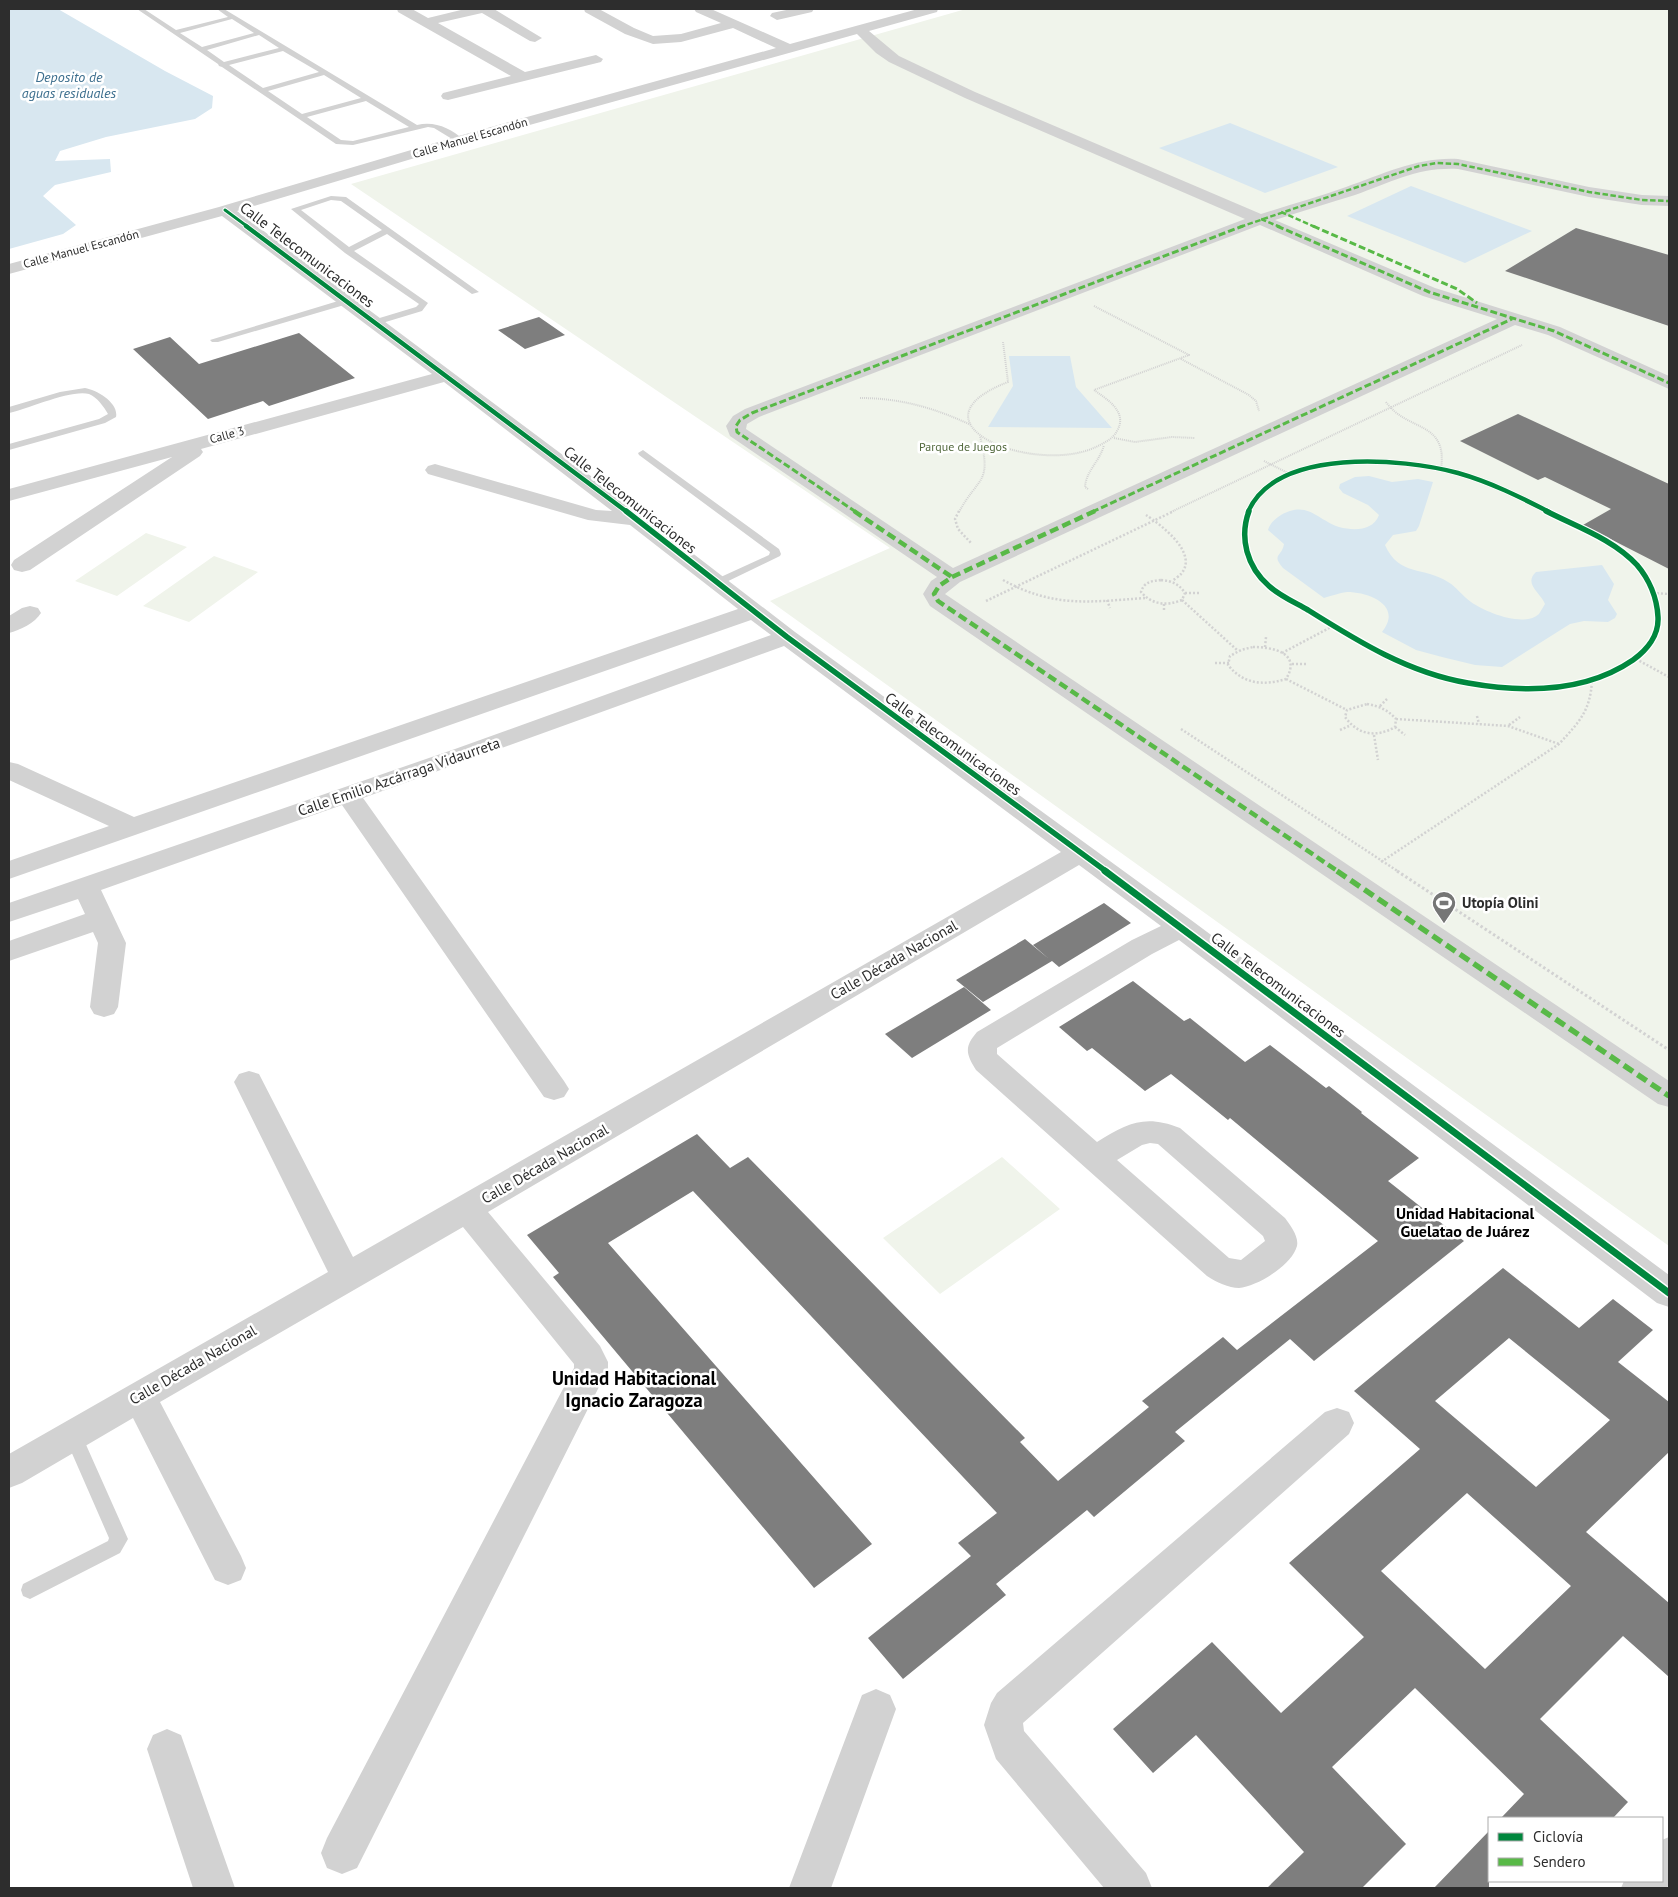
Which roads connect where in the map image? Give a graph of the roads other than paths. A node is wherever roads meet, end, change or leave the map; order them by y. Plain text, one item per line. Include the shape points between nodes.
1 (140, 9) edge
2 (220, 9) edge
3 (403, 9) edge
4 (483, 9) edge
5 (590, 9) edge
6 (701, 9) edge
7 (727, 9) edge
8 (806, 9) edge
9 (926, 10) edge
10 (777, 16) dead end
11 (234, 18) junction
12 (426, 22) junction
13 (733, 24) junction
14 (859, 29) junction
15 (174, 32) junction
16 (260, 33) junction
17 (535, 38) dead end
18 (806, 44) junction
19 (285, 48) junction
20 (790, 49) junction
21 (200, 50) junction
22 (596, 59) dead end
23 (221, 64) junction
24 (324, 73) junction
25 (523, 78) junction
26 (260, 91) junction
27 (448, 96) dead end
28 (366, 99) junction
29 (299, 117) junction
30 (414, 128) junction
31 (460, 140) junction
32 (1669, 201) edge
33 (225, 210) junction
34 (1281, 212) junction
35 (1261, 219) junction
36 (388, 230) junction
37 (348, 250) junction
38 (9, 269) edge
39 (474, 292) dead end
40 (348, 301) junction
41 (1485, 309) junction
42 (1512, 319) junction
43 (376, 322) junction
44 (215, 340) dead end
45 (446, 376) junction
46 (1669, 383) edge
47 (9, 410) edge
48 (210, 440) junction
49 (9, 447) edge
50 (643, 453) dead end
51 (435, 470) dead end
52 (9, 496) edge
53 (636, 519) junction
54 (22, 565) dead end
55 (952, 577) junction
56 (716, 582) junction
57 (754, 611) junction
58 (30, 613) dead end
59 (9, 626) edge
60 (787, 637) junction
61 (441, 721) junction
62 (464, 754) junction
63 (9, 770) edge
64 (348, 795) junction
65 (131, 826) junction
66 (1079, 853) junction
67 (9, 870) edge
68 (86, 886) junction
69 (9, 913) edge
70 (101, 919) junction
71 (1181, 927) junction
72 (9, 951) edge
73 (104, 1007) dead end
74 (249, 1082) dead end
75 (554, 1089) dead end
76 (1669, 1096) edge
77 (1096, 1158) junction
78 (467, 1209) junction
79 (347, 1277) junction
80 (1669, 1293) edge
81 (139, 1396) junction
82 (1337, 1423) dead end
83 (73, 1435) junction
84 (9, 1472) edge
85 (228, 1568) dead end
86 (30, 1590) dead end
87 (876, 1709) dead end
88 (167, 1749) dead end
89 (342, 1852) dead end
90 (214, 1888) edge
91 (810, 1888) edge
92 (1131, 1888) edge

1 - 15 lane
2 - 11 lane
3 - 12 street
4 - 12 street
4 - 17 street
5 - 13 street via 646,39 658,41
6 - 13 street
7 - 18 street
8 - 10 street
9 - 14 street, Calle Manuel Escandón
11 - 15 lane
11 - 16 lane
12 - 25 street
13 - 20 street
14 - 18 street, Calle Manuel Escandón
14 - 35 street via 881,50 913,69
15 - 21 lane
16 - 19 lane
16 - 21 lane
18 - 20 street, Calle Manuel Escandón
19 - 23 lane
19 - 24 lane
20 - 31 street, Calle Manuel Escandón
21 - 23 lane
22 - 25 street
23 - 26 lane
24 - 26 lane
24 - 28 lane
25 - 27 street
26 - 29 lane
28 - 29 lane
28 - 30 lane
29 - 30 lane via 343,143
30 - 31 lane via 432,125
31 - 33 street, Calle Manuel Escandón
32 - 34 street via 1602,195 1492,170 1437,163 1419,166
33 - 38 street, Calle Manuel Escandón
33 - 40 street, Calle Telecomunicaciones
34 - 35 street
34 - 41 street via 1457,290
35 - 41 street via 1429,292
35 - 55 street via 740,420 737,432
36 - 37 lane
36 - 37 lane via 340,199 331,198 295,209
36 - 39 lane
37 - 43 lane via 424,305
40 - 43 street, Calle Telecomunicaciones
40 - 44 lane
41 - 42 street
42 - 46 street via 1554,331
42 - 55 street
43 - 45 street, Calle Telecomunicaciones
45 - 48 street, Calle 3
45 - 53 street, Calle Telecomunicaciones
47 - 49 lane via 86,391 95,393 113,415
48 - 52 street, Calle 3
48 - 54 street
50 - 56 lane via 775,550 773,557
51 - 53 street via 595,516
53 - 56 street, Calle Telecomunicaciones
55 - 76 street via 934,594 938,601
56 - 57 street, Calle Telecomunicaciones
57 - 60 street, Calle Telecomunicaciones
57 - 61 street
58 - 59 street
60 - 62 street, Calle Emilio Azcárraga Vidaurreta
60 - 66 street, Calle Telecomunicaciones
61 - 62 street
61 - 65 street
62 - 64 street, Calle Emilio Azcárraga Vidaurreta
63 - 65 street
64 - 68 street, Calle Emilio Azcárraga Vidaurreta
64 - 75 street
65 - 67 street
66 - 71 street, Calle Telecomunicaciones
66 - 78 street, Calle Década Nacional
68 - 69 street, Calle Emilio Azcárraga Vidaurreta
68 - 70 street
70 - 72 street
70 - 73 street via 112,943
71 - 77 street via 1125,957 981,1046 980,1054 986,1062
71 - 80 street, Calle Telecomunicaciones
74 - 79 street
77 - 77 street via 1218,1267 1229,1273 1240,1274 1250,1270 1281,1246 1280,1236 1274,1228 1160,1130 1139,1132
78 - 79 street, Calle Década Nacional
78 - 89 street via 588,1356 592,1369
79 - 81 street, Calle Década Nacional
81 - 83 street, Calle Década Nacional
81 - 85 street
82 - 92 street via 1011,1707 1004,1718 1004,1732 1010,1745
83 - 84 street, Calle Década Nacional
83 - 86 lane via 119,1539 114,1547
87 - 91 street
88 - 90 street

